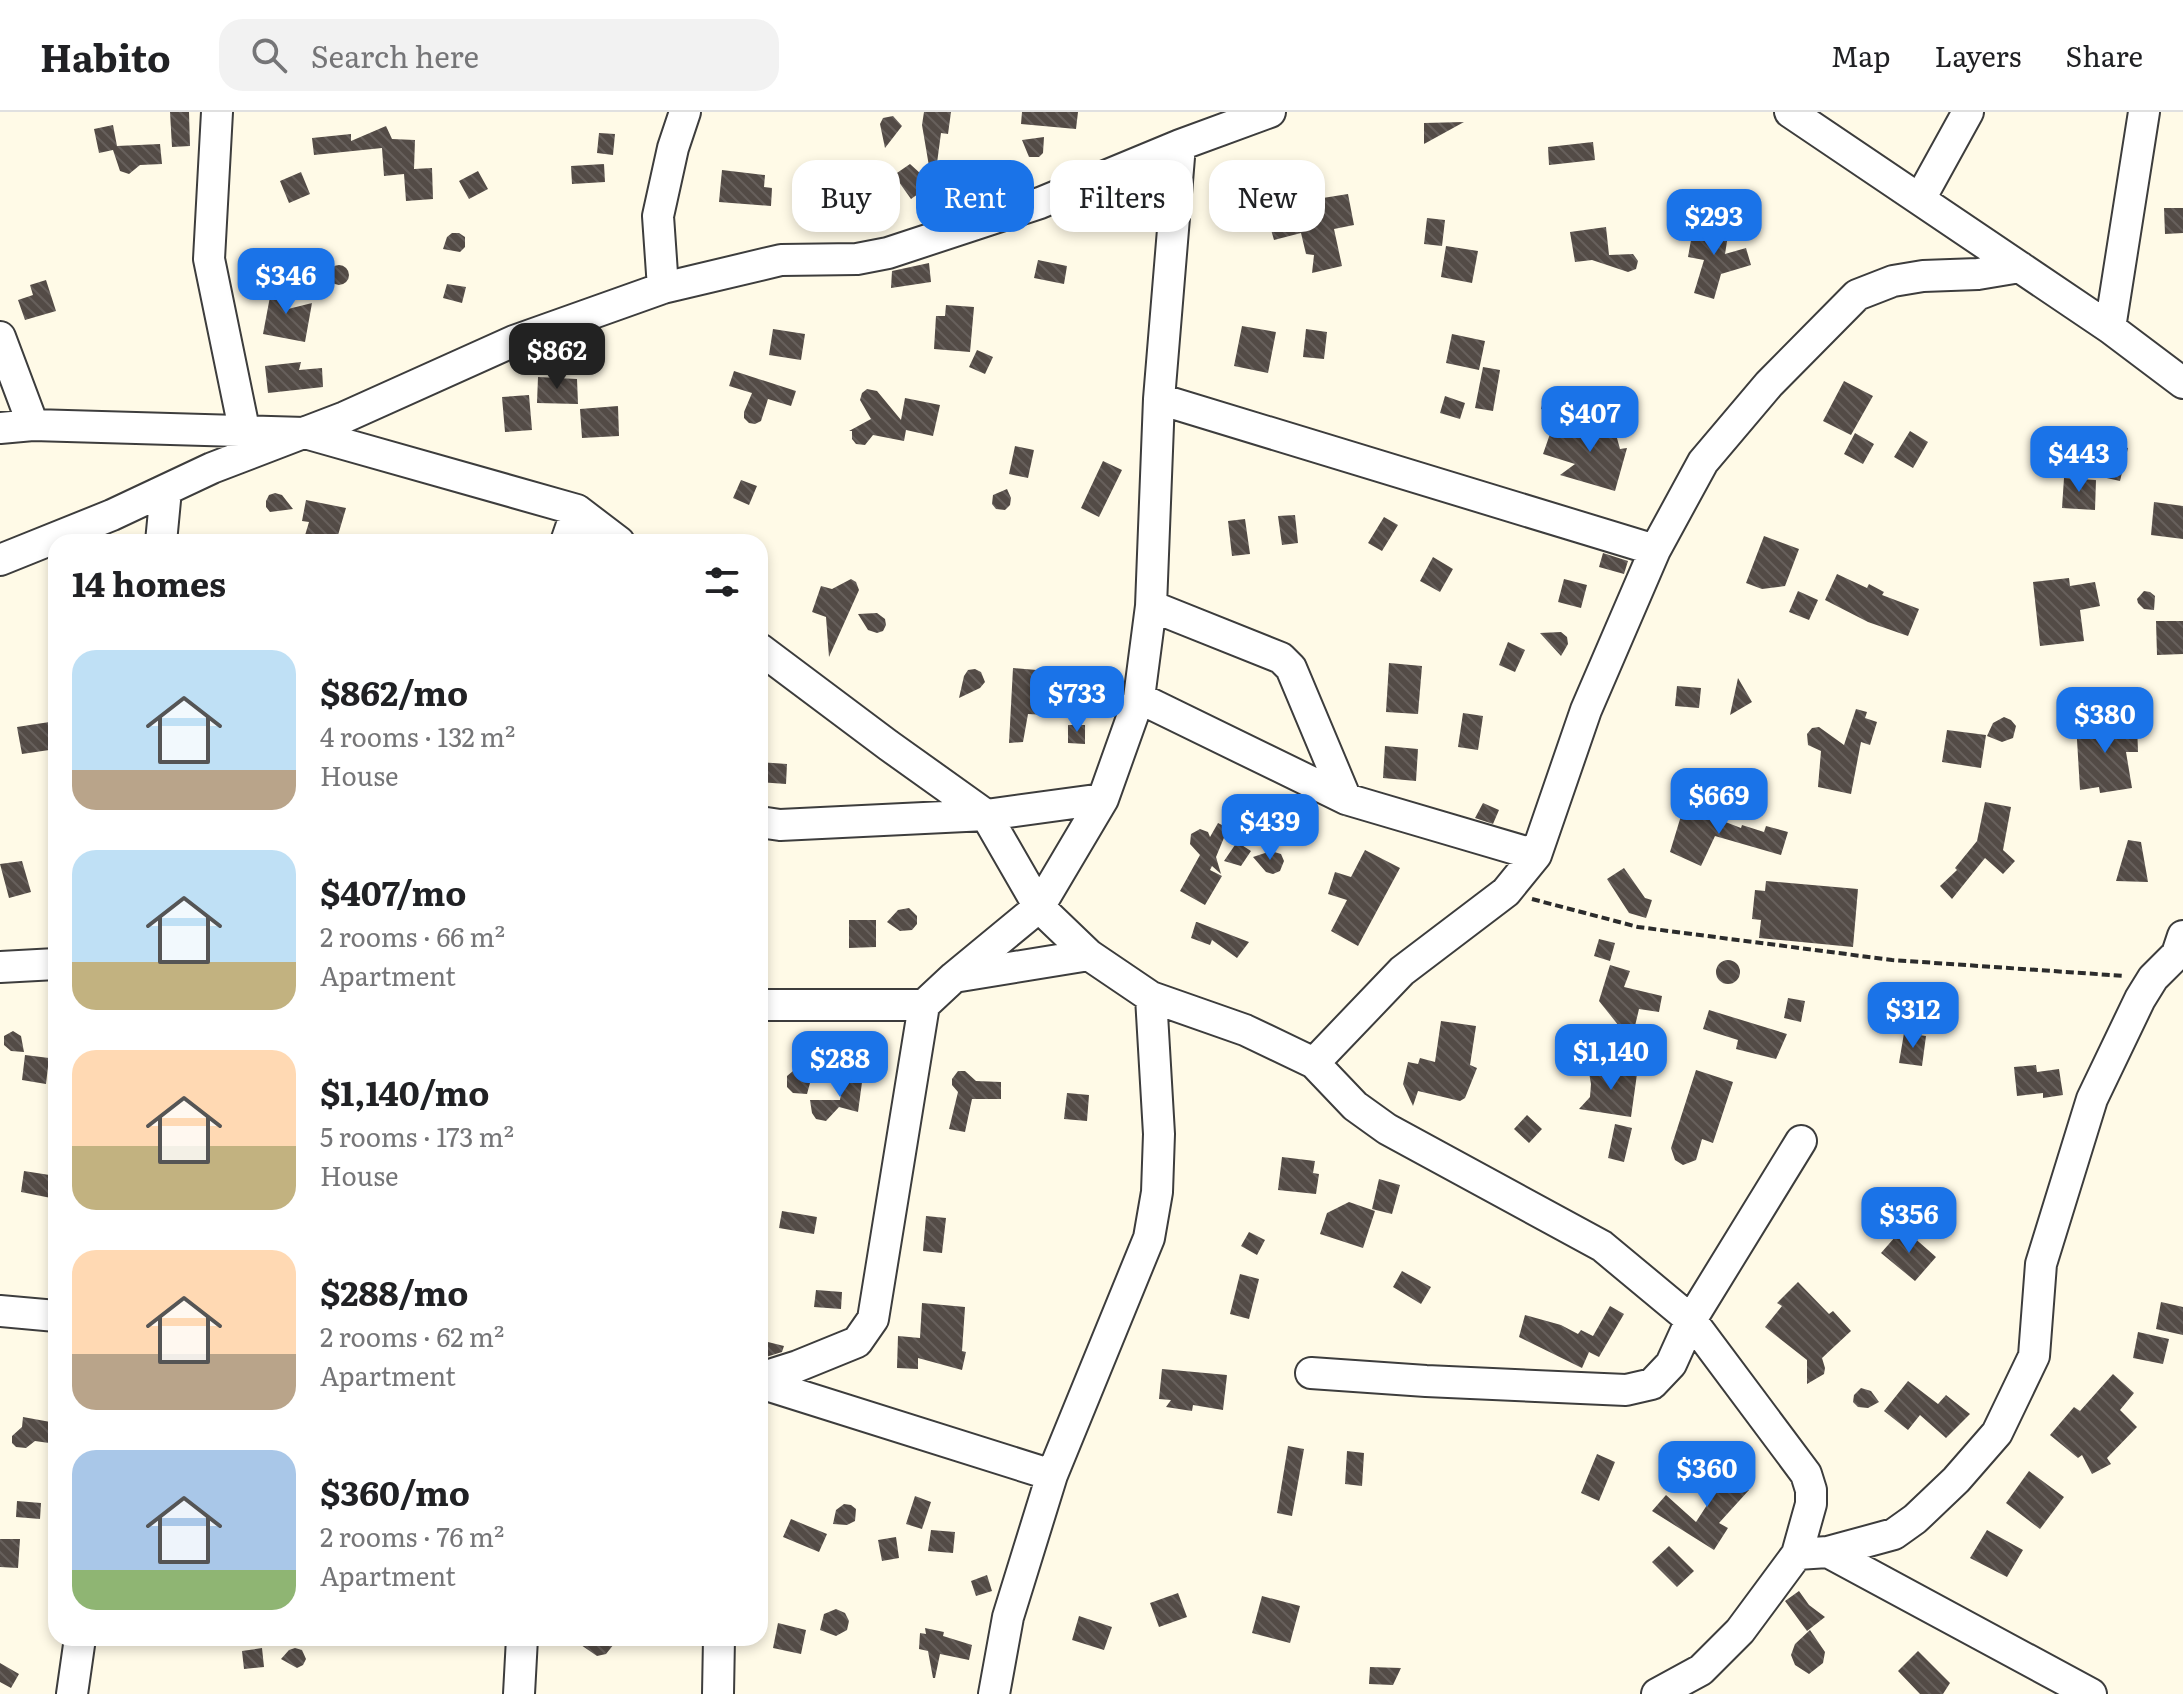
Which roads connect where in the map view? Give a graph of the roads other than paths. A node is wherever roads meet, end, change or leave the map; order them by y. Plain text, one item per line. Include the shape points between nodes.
1 (217, 112) edge
2 (685, 112) edge
3 (1270, 112) edge
4 (1790, 112) edge
5 (1968, 112) edge
6 (2144, 112) edge
7 (1180, 145) junction
8 (1920, 199) junction
9 (2020, 267) junction
10 (663, 288) junction
11 (2110, 328) junction
12 (0, 337) edge
13 (2183, 383) edge
14 (1159, 399) junction
15 (33, 425) junction
16 (0, 428) edge
17 (244, 429) junction
18 (305, 433) junction
19 (166, 490) junction
20 (577, 510) junction
21 (65, 534) edge
22 (162, 534) edge
23 (569, 534) edge
24 (608, 534) edge
25 (48, 541) edge
26 (1655, 550) junction
27 (0, 560) edge
28 (1151, 606) junction
29 (768, 655) edge
30 (1139, 698) junction
31 (1103, 799) junction
32 (1346, 799) junction
33 (986, 815) junction
34 (768, 823) edge
35 (1536, 855) junction
36 (1039, 907) junction
37 (2183, 936) edge
38 (1089, 955) junction
39 (48, 964) edge
40 (0, 967) edge
41 (954, 977) junction
42 (1151, 997) junction
43 (768, 1005) edge
44 (924, 1005) junction
45 (1314, 1063) junction
46 (1801, 1141) dead end
47 (0, 1311) edge
48 (48, 1315) edge
49 (1691, 1320) junction
50 (1311, 1373) dead end
51 (768, 1377) edge
52 (768, 1383) edge
53 (1052, 1475) junction
54 (1828, 1552) junction
55 (1797, 1554) junction
56 (79, 1646) edge
57 (522, 1646) edge
58 (719, 1646) edge
59 (72, 1694) edge
60 (519, 1694) edge
61 (718, 1694) edge
62 (994, 1694) edge
63 (1657, 1694) edge
64 (2091, 1694) edge

1 - 17 street via 209,259
2 - 10 street via 658,216
3 - 7 street
4 - 8 street
5 - 8 street
6 - 11 street
7 - 10 street via 1040,203 888,253 781,260
7 - 14 street
8 - 9 street
9 - 11 street
9 - 26 street via 1893,281 1857,295 1769,384 1703,462
10 - 18 street via 514,341
11 - 13 street
12 - 15 street
14 - 26 street
14 - 28 street
15 - 16 street
15 - 17 street
17 - 18 street
18 - 19 street
18 - 20 street
19 - 21 street
19 - 22 street
20 - 23 street
20 - 24 street
25 - 27 street
26 - 35 street via 1586,710
28 - 30 street
28 - 32 street via 1281,658 1291,668
29 - 33 street
30 - 31 street
30 - 32 street
31 - 33 street
31 - 36 street
32 - 35 street
33 - 34 street
33 - 36 street
35 - 45 street via 1506,892 1402,971
36 - 38 street
36 - 41 street
37 - 54 street via 2177,954 2153,978 2092,1099 2041,1264 2034,1356 1997,1433 1956,1480 1894,1534
38 - 41 street
38 - 42 street
39 - 40 street
41 - 44 street
42 - 45 street via 1245,1030
42 - 53 street via 1159,1134 1149,1238
43 - 44 street
44 - 51 street via 873,1319 857,1342
45 - 49 street via 1355,1106 1387,1129 1602,1246
46 - 49 street
47 - 48 street
49 - 50 street via 1671,1364 1652,1384 1626,1390
49 - 55 street via 1806,1474 1811,1504
52 - 53 street
53 - 62 street via 1008,1617
54 - 55 street
54 - 64 street
55 - 63 street via 1740,1631 1701,1670
56 - 59 street
57 - 60 street
58 - 61 street

